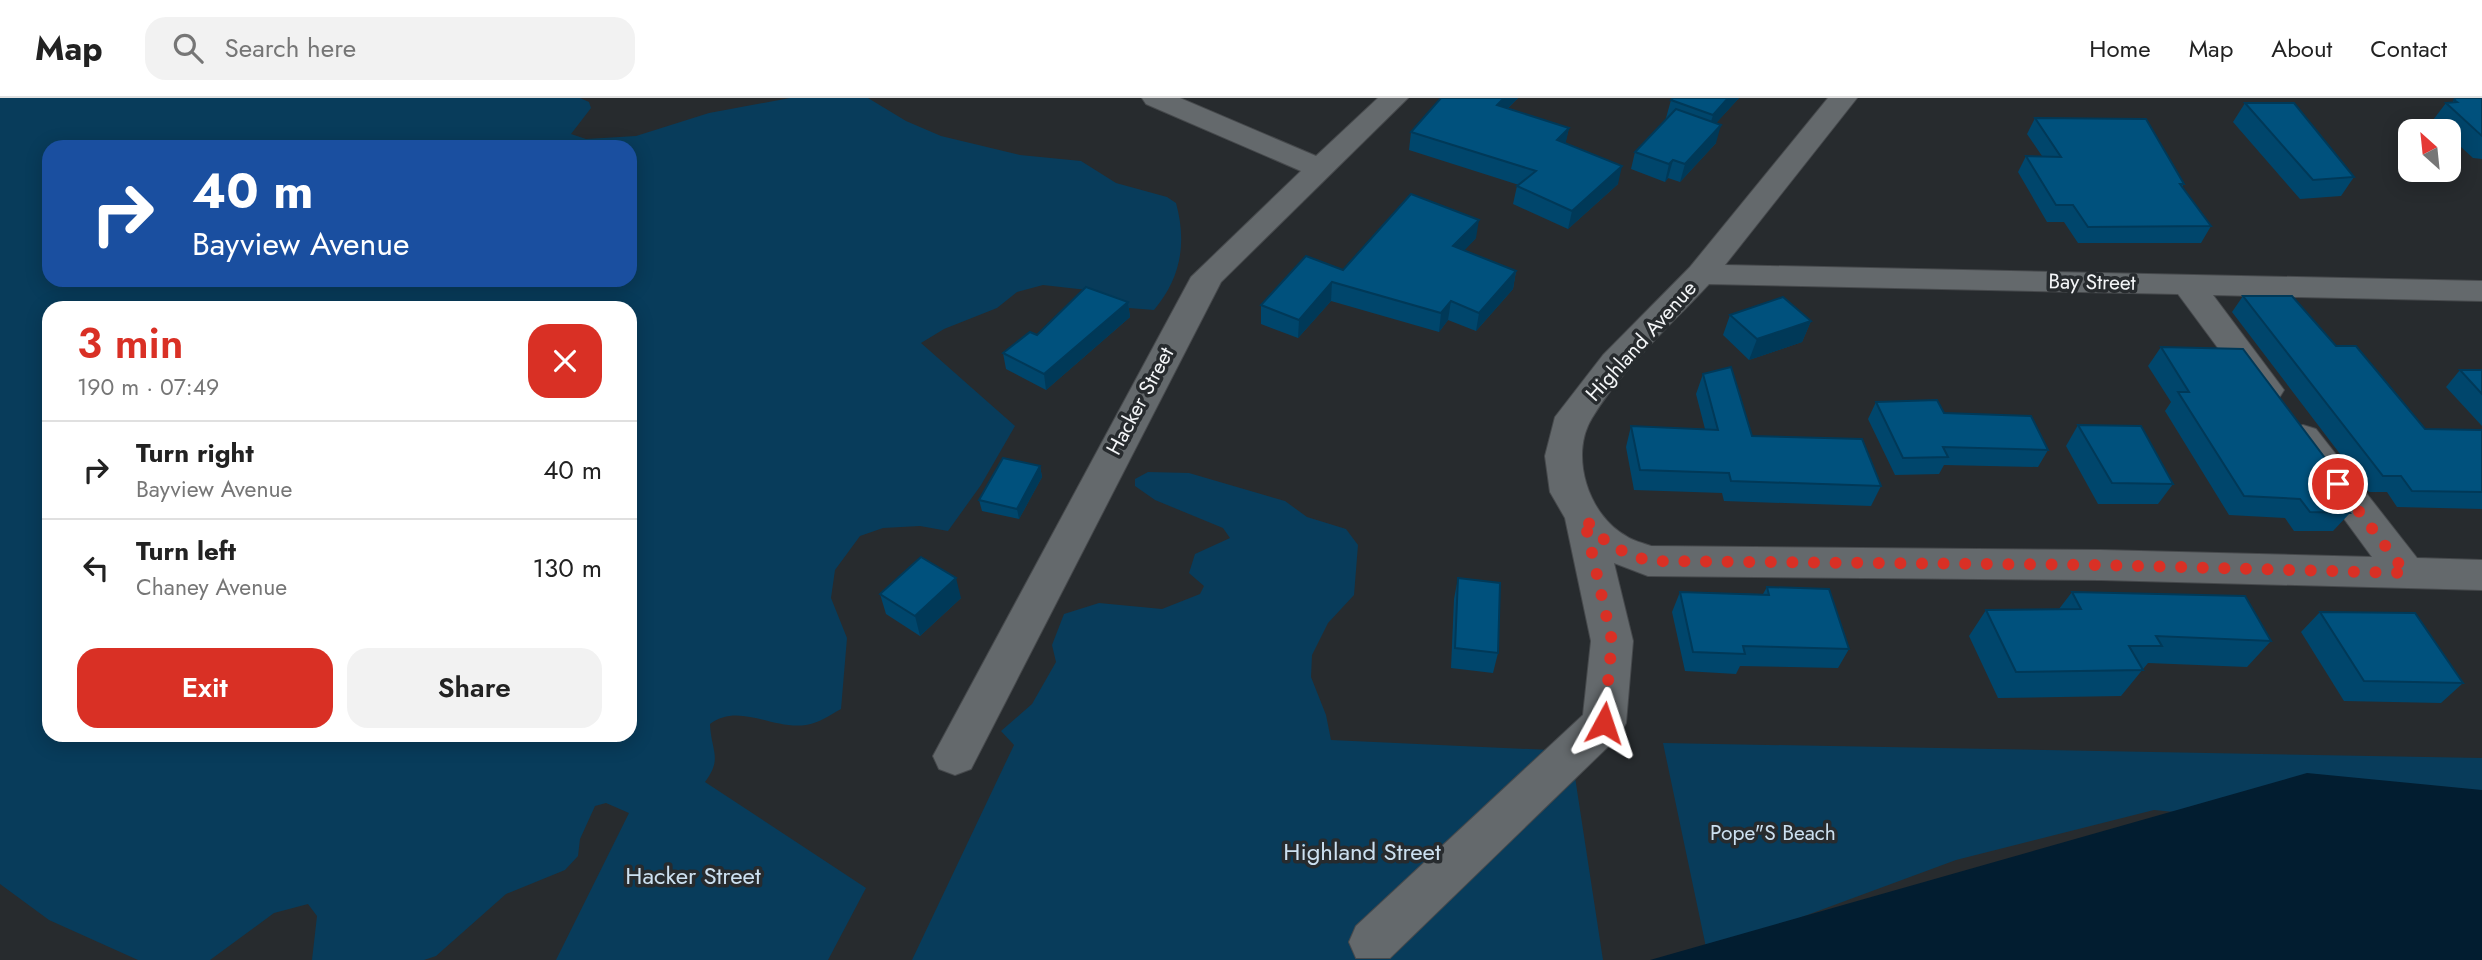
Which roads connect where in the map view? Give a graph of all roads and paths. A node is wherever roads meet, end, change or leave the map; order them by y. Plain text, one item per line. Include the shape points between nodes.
1 (1156, 98) edge
2 (1394, 98) edge
3 (1843, 98) edge
4 (1319, 168) junction
5 (1702, 274) junction
6 (2187, 285) junction
7 (2482, 290) edge
8 (1584, 518) junction
9 (2406, 573) junction
10 (2482, 575) edge
11 (955, 756) dead end
12 (1373, 942) dead end

1 - 4 street
2 - 4 street, Hacker Street
3 - 5 street, Highland Avenue
4 - 11 street, Hacker Street via 1207,277
5 - 6 street, Bay Street
5 - 8 street, Highland Avenue via 1615,363 1573,416 1563,456 1569,492
6 - 7 street, Bay Street
6 - 9 street
8 - 9 street via 1610,546 1648,561
8 - 12 street, Highland Avenue via 1612,641 1604,723
9 - 10 street

